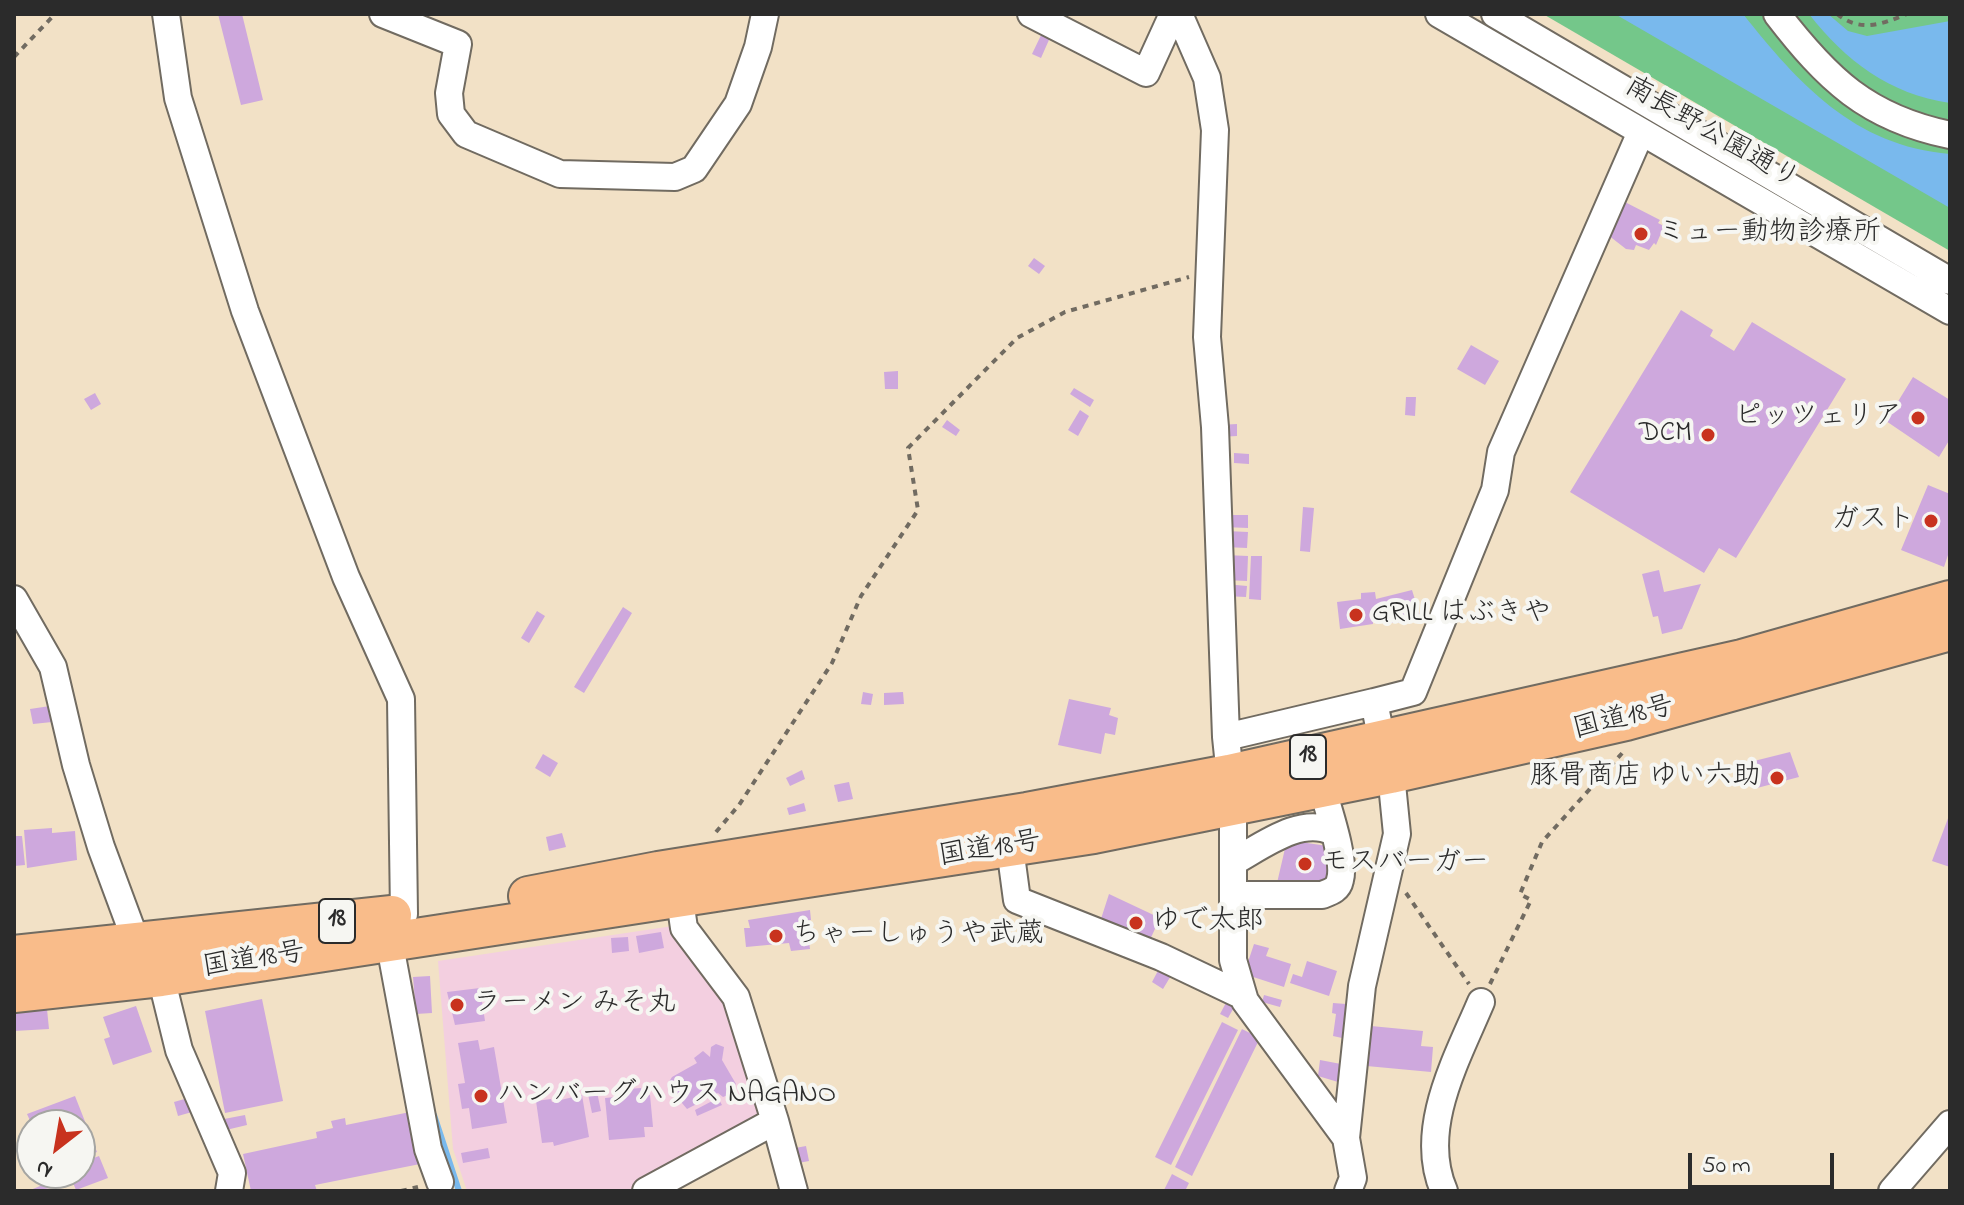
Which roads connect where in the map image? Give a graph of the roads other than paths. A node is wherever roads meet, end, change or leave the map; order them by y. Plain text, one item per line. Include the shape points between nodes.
1 (166, 14) edge
2 (383, 14) edge
3 (765, 14) edge
4 (1031, 14) edge
5 (1173, 14) edge
6 (1179, 14) edge
7 (1439, 14) edge
8 (1495, 14) edge
9 (1777, 14) edge
10 (1641, 132) junction
11 (1950, 135) edge
12 (1950, 281) edge
13 (1950, 311) edge
14 (14, 599) edge
15 (1950, 600) edge
16 (1950, 631) edge
17 (1374, 702) junction
18 (1226, 737) junction
19 (1386, 757) junction
20 (1322, 787) junction
21 (1231, 790) junction
22 (1333, 832) junction
23 (1010, 848) junction
24 (1233, 862) junction
25 (1233, 895) junction
26 (680, 900) junction
27 (396, 927) junction
28 (137, 944) junction
29 (14, 955) edge
30 (161, 977) junction
31 (14, 993) edge
32 (1243, 996) junction
33 (1481, 1002) road end
34 (775, 1121) junction
35 (1950, 1124) edge
36 (1346, 1138) junction
37 (440, 1182) dead end
38 (229, 1191) edge
39 (646, 1191) edge
40 (794, 1191) edge
41 (1348, 1191) edge
42 (1444, 1191) edge
43 (1892, 1191) edge

1 - 27 street via 178,98 245,311 323,519 401,699
2 - 3 street via 458,44 449,93 451,114 466,134 560,174 675,177 694,169 738,104
4 - 5 street via 1146,73
6 - 18 street via 1207,78 1215,130 1207,337
7 - 10 street, 南長野公園通り
8 - 12 street, 南長野公園通り
9 - 11 street via 1839,86 1912,127
10 - 13 street, 南長野公園通り
10 - 17 street via 1501,452 1495,490 1413,692
14 - 28 street via 53,667 76,765
15 - 19 highway, 国道18号 / 18
16 - 19 highway, 国道18号 / 18 via 1626,721
17 - 18 street
17 - 19 street
18 - 21 street
19 - 20 highway, 国道18号 / 18
19 - 21 highway, 国道18号 / 18
19 - 36 street via 1397,834 1362,986
20 - 21 highway, 国道18号 / 18
20 - 22 street
21 - 23 highway, 国道18号 / 18
21 - 24 street
21 - 27 highway, 国道18号 / 18 via 1027,812
22 - 24 street via 1300,828
22 - 25 street via 1341,866 1333,891
23 - 26 highway, 国道18号 / 18
23 - 32 street via 1017,900
24 - 25 street
25 - 32 street via 1233,960
26 - 27 highway, 国道18号 / 18
26 - 34 street via 684,928 736,997
27 - 28 highway, 国道18号 / 18
27 - 30 highway, 国道18号 / 18
27 - 37 street via 428,1149
28 - 29 highway, 国道18号 / 18
30 - 31 highway, 国道18号 / 18
30 - 38 street via 179,1050 232,1173
32 - 36 street
33 - 42 street via 1440,1099 1435,1171
34 - 39 street
34 - 40 street
35 - 43 street
36 - 41 street via 1353,1178

